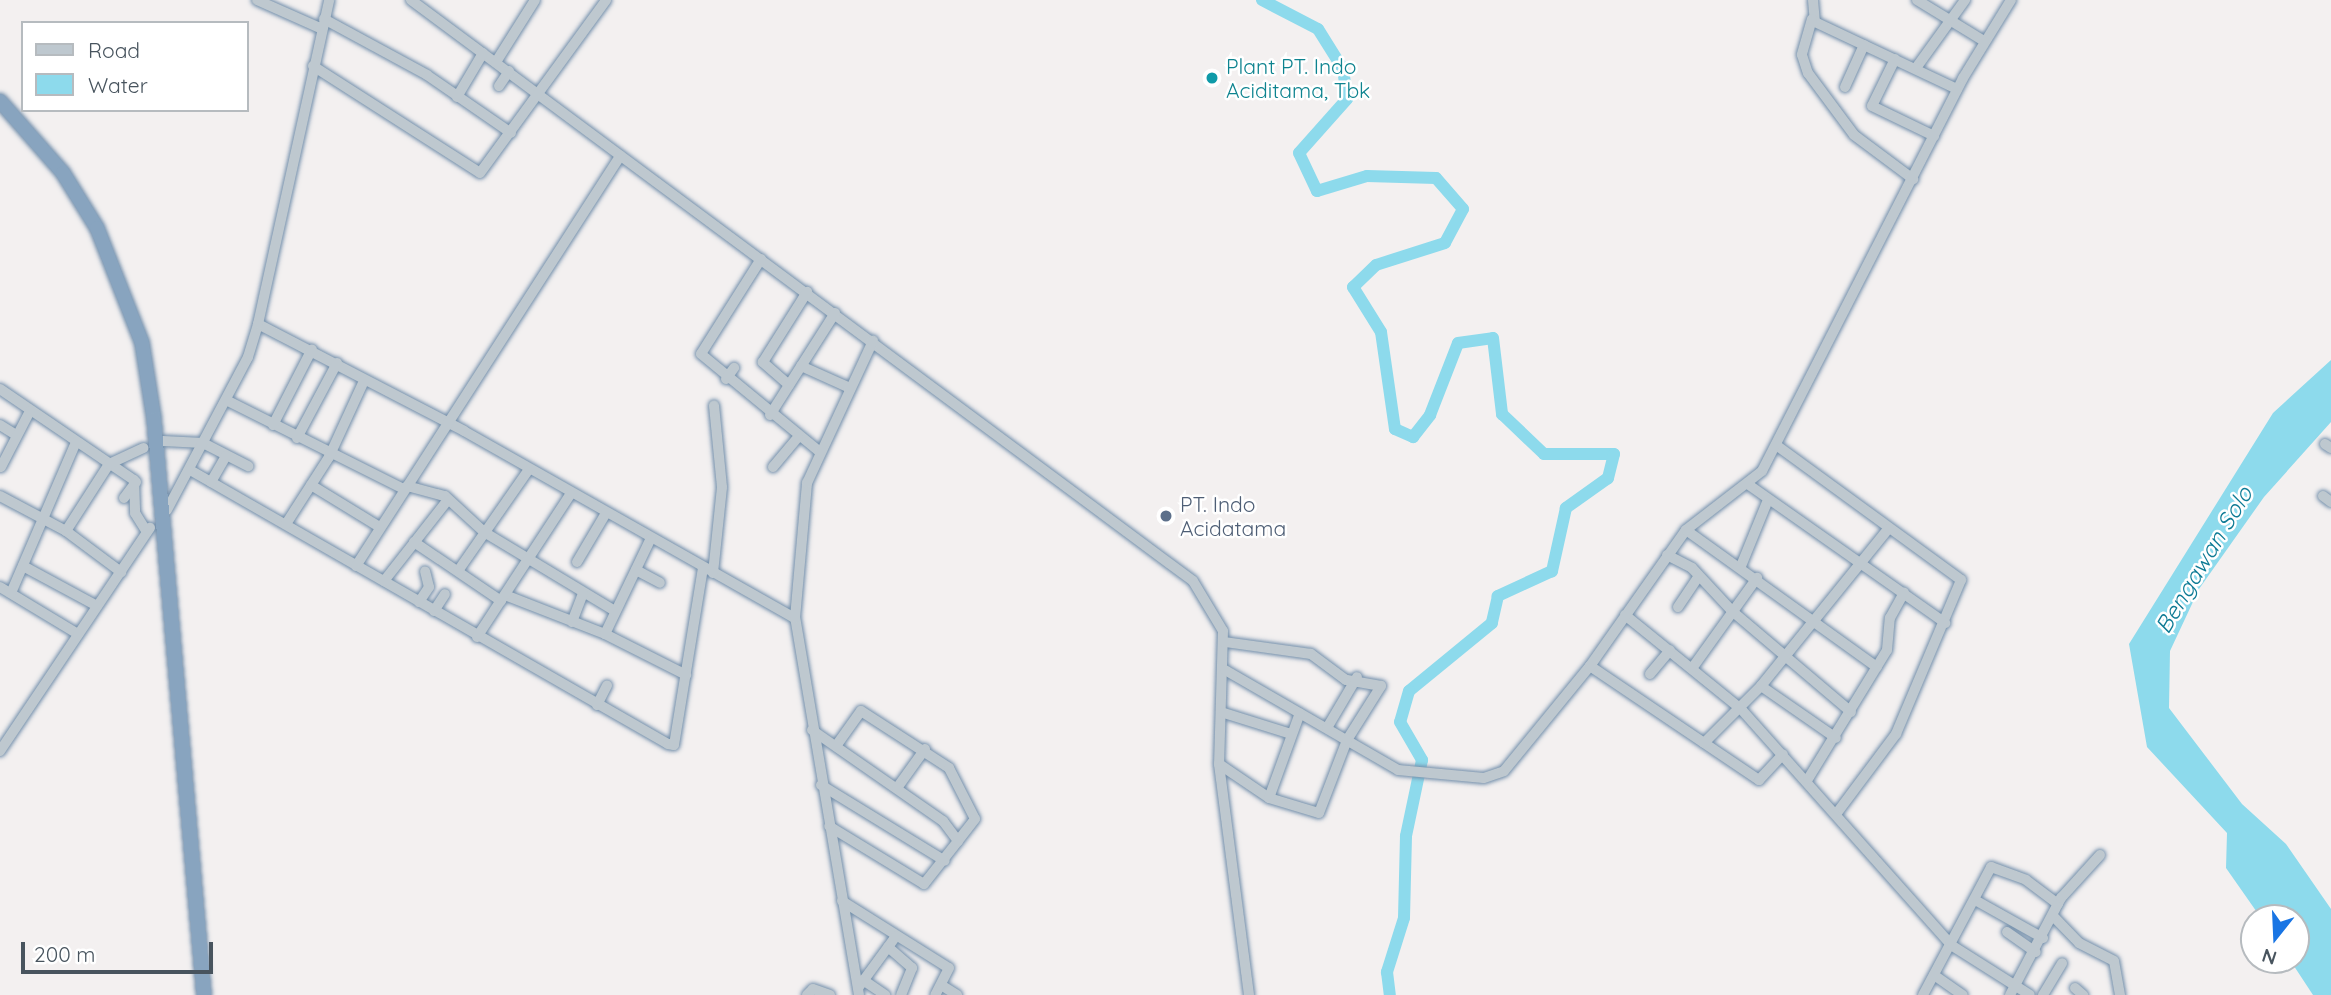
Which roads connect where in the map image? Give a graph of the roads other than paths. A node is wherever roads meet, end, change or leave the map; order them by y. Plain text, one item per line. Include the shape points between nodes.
1 (257, 0) edge
2 (329, 0) edge
3 (411, 0) edge
4 (535, 0) edge
5 (606, 0) edge
6 (1813, 0) edge
7 (1917, 0) edge
8 (1965, 0) edge
9 (2011, 0) edge
10 (1812, 19) junction
11 (1948, 21) junction
12 (323, 24) junction
13 (1984, 41) junction
14 (1864, 45) junction
15 (483, 53) junction
16 (1895, 59) junction
17 (496, 62) junction
18 (313, 66) junction
19 (1916, 68) junction
20 (509, 71) junction
21 (499, 86) dead end
22 (1845, 87) dead end
23 (1957, 89) junction
24 (539, 94) junction
25 (457, 97) junction
26 (0, 101) edge
27 (0, 112) edge
28 (511, 133) junction
29 (1934, 136) junction
30 (620, 156) junction
31 (1913, 179) junction
32 (761, 258) junction
33 (807, 292) junction
34 (835, 313) junction
35 (258, 324) junction
36 (873, 341) junction
37 (312, 349) junction
38 (337, 363) junction
39 (801, 366) junction
40 (734, 368) dead end
41 (726, 379) junction
42 (364, 381) junction
43 (789, 385) junction
44 (850, 388) junction
45 (0, 390) edge
46 (226, 400) junction
47 (714, 405) dead end
48 (30, 411) junction
49 (770, 415) junction
50 (448, 423) junction
51 (0, 425) edge
52 (272, 425) junction
53 (16, 435) junction
54 (798, 437) junction
55 (298, 438) junction
56 (163, 441) dead end
57 (76, 442) junction
58 (203, 443) junction
59 (1776, 446) junction
60 (144, 448) dead end
61 (820, 452) junction
62 (226, 456) junction
63 (329, 457) junction
64 (109, 464) junction
65 (248, 466) dead end
66 (1, 467) edge
67 (773, 467) dead end
68 (190, 470) junction
69 (527, 472) junction
70 (136, 482) junction
71 (211, 482) junction
72 (311, 485) junction
73 (1749, 485) junction
74 (405, 488) junction
75 (570, 495) junction
76 (0, 496) edge
77 (124, 498) dead end
78 (1768, 500) junction
79 (447, 501) junction
80 (167, 510) dead end
81 (606, 513) junction
82 (44, 518) junction
83 (286, 524) junction
84 (378, 526) junction
85 (1888, 529) junction
86 (1686, 530) junction
87 (66, 531) junction
88 (484, 532) junction
89 (651, 538) junction
90 (414, 542) junction
91 (1667, 555) junction
92 (528, 561) junction
93 (578, 562) dead end
94 (1861, 563) junction
95 (23, 566) junction
96 (356, 566) junction
97 (1741, 566) junction
98 (636, 570) junction
99 (708, 570) junction
100 (425, 571) dead end
101 (458, 571) junction
102 (121, 572) junction
103 (1699, 576) junction
104 (1757, 578) junction
105 (384, 580) junction
106 (660, 583) dead end
107 (0, 587) edge
108 (11, 593) junction
109 (1904, 593) junction
110 (445, 594) dead end
111 (583, 594) junction
112 (503, 598) junction
113 (419, 602) junction
114 (97, 606) junction
115 (1678, 607) dead end
116 (434, 611) junction
117 (615, 611) junction
118 (1732, 611) junction
119 (1625, 615) junction
120 (795, 618) junction
121 (1813, 621) junction
122 (572, 622) junction
123 (1945, 623) junction
124 (78, 634) junction
125 (605, 634) junction
126 (477, 638) junction
127 (1224, 642) junction
128 (1670, 650) junction
129 (1786, 654) junction
130 (1590, 666) junction
131 (1693, 667) junction
132 (1877, 667) junction
133 (1225, 670) junction
134 (1650, 674) dead end
135 (686, 675) junction
136 (1357, 677) junction
137 (607, 685) dead end
138 (1761, 686) junction
139 (597, 705) junction
140 (1741, 709) junction
141 (1851, 712) junction
142 (1224, 713) junction
143 (1300, 713) junction
144 (1327, 728) junction
145 (812, 730) junction
146 (1289, 733) junction
147 (1836, 738) junction
148 (1348, 740) junction
149 (1704, 743) junction
150 (836, 747) junction
151 (925, 749) junction
152 (0, 751) edge
153 (1783, 754) junction
154 (1219, 764) junction
155 (1808, 779) junction
156 (821, 785) junction
157 (897, 788) junction
158 (1269, 798) junction
159 (1837, 813) junction
160 (829, 826) junction
161 (958, 841) junction
162 (2099, 855) dead end
163 (945, 861) junction
164 (1975, 900) junction
165 (842, 901) junction
166 (2058, 904) junction
167 (2054, 917) junction
168 (2007, 932) dead end
169 (896, 936) junction
170 (2043, 938) junction
171 (1951, 945) junction
172 (888, 947) junction
173 (2036, 952) junction
174 (2062, 963) dead end
175 (1934, 975) junction
176 (941, 985) junction
177 (860, 987) edge
178 (2012, 990) edge
179 (195, 995) edge
180 (204, 995) edge
181 (807, 995) edge
182 (830, 995) edge
183 (885, 995) edge
184 (901, 995) edge
185 (935, 995) edge
186 (957, 995) edge
187 (1248, 995) edge
188 (1923, 995) edge
189 (1963, 995) edge
190 (2030, 995) edge
191 (2043, 995) edge
192 (2120, 995) edge

1 - 12 street
2 - 12 street
3 - 15 street
4 - 17 street
5 - 24 street
6 - 10 street
7 - 11 street
8 - 11 street
9 - 13 street
10 - 14 street
10 - 31 street via 1802,55 1808,73 1847,128
11 - 13 street
11 - 19 street
12 - 18 street
12 - 25 street
13 - 23 street
14 - 16 street
14 - 22 street
15 - 17 street
15 - 25 street
16 - 19 street
16 - 29 street via 1872,106
17 - 20 street
18 - 28 street via 476,173
18 - 35 street
19 - 23 street
20 - 21 street
20 - 24 street
23 - 29 street
24 - 28 street
24 - 30 street
25 - 28 street
26 - 180 highway via 63,173 97,228 144,355
27 - 179 highway via 83,217 139,364
29 - 31 street
30 - 32 street
30 - 50 street
31 - 59 street
32 - 33 street
32 - 41 street via 700,349
33 - 34 street
33 - 43 street via 764,362
34 - 36 street
34 - 39 street
35 - 37 street
35 - 46 street
36 - 44 street
36 - 127 street via 1190,577 1216,617
37 - 38 street
37 - 52 street
38 - 42 street
38 - 55 street
39 - 43 street
39 - 44 street
40 - 41 street
41 - 49 street
42 - 50 street
42 - 63 street
43 - 49 street
44 - 61 street
45 - 48 street
46 - 52 street
46 - 58 street
47 - 99 street via 722,486
48 - 53 street
48 - 57 street
49 - 54 street
50 - 69 street
50 - 74 street
51 - 53 street
52 - 55 street
53 - 66 street
54 - 61 street
54 - 67 street
55 - 63 street
56 - 58 street
57 - 64 street
57 - 82 street
58 - 62 street
58 - 68 street
59 - 73 street
59 - 85 street
60 - 64 street
61 - 120 street via 806,490
62 - 65 street
62 - 71 street
63 - 72 street
63 - 74 street
64 - 70 street
64 - 87 street
68 - 71 street
68 - 80 street
69 - 75 street
69 - 88 street
70 - 77 street
70 - 102 street via 135,513 149,530
71 - 83 street
72 - 83 street
72 - 84 street
73 - 78 street
73 - 86 street
74 - 79 street
74 - 84 street
75 - 81 street
75 - 92 street
76 - 82 street
78 - 94 street
78 - 97 street
79 - 88 street
79 - 90 street
81 - 89 street
81 - 93 street
82 - 87 street
82 - 95 street
83 - 96 street
84 - 96 street
85 - 94 street
85 - 123 street via 1961,580
86 - 91 street
86 - 97 street
87 - 102 street
88 - 92 street
88 - 101 street
89 - 98 street
89 - 99 street
90 - 101 street
90 - 105 street
91 - 103 street
91 - 119 street
92 - 111 street
92 - 112 street
94 - 109 street
94 - 121 street
95 - 108 street
95 - 114 street
96 - 105 street
97 - 104 street
98 - 106 street
98 - 117 street
99 - 120 street
99 - 135 street
100 - 113 street via 429,587
101 - 112 street
102 - 114 street
103 - 115 street
103 - 118 street
104 - 118 street
104 - 121 street
105 - 113 street
107 - 108 street
108 - 124 street
109 - 123 street
109 - 132 street
110 - 116 street
111 - 117 street
111 - 122 street
112 - 122 street
112 - 126 street
113 - 116 street
114 - 124 street
116 - 126 street
117 - 125 street
118 - 129 street
118 - 131 street
119 - 128 street
119 - 130 street
120 - 145 street
121 - 129 street
121 - 132 street
122 - 125 street
123 - 159 street via 1892,741
124 - 152 street
125 - 135 street
126 - 139 street
127 - 133 street
127 - 136 street via 1278,654 1294,649 1329,663 1346,680
128 - 131 street
128 - 134 street
129 - 138 street
129 - 141 street
130 - 148 street via 1504,771 1485,778 1415,773
130 - 149 street
131 - 140 street
132 - 141 street
133 - 142 street
133 - 143 street
135 - 139 street via 674,745
136 - 144 street
136 - 148 street via 1381,686
137 - 139 street
138 - 140 street
138 - 147 street
140 - 149 street
140 - 153 street
141 - 147 street
142 - 146 street
142 - 154 street
143 - 144 street
143 - 146 street
144 - 148 street
145 - 150 street
145 - 156 street
146 - 158 street
147 - 155 street
148 - 158 street via 1318,813
149 - 153 street via 1761,780
150 - 151 street via 861,711
150 - 157 street
151 - 157 street
151 - 161 street via 959,777 974,814 975,826
153 - 155 street
154 - 158 street
154 - 187 street
155 - 159 street
156 - 160 street
156 - 163 street
157 - 161 street via 950,827
159 - 171 street
160 - 163 street via 920,883 928,883
160 - 165 street
161 - 163 street
162 - 166 street
164 - 166 street via 1984,874 1996,867 2026,880
164 - 170 street
164 - 171 street
165 - 169 street
165 - 177 street
166 - 167 street
167 - 170 street
167 - 192 street via 2080,943 2114,961
168 - 173 street
169 - 172 street
169 - 176 street via 949,968
170 - 173 street
171 - 175 street
171 - 178 street
172 - 177 street
172 - 184 street via 912,968
173 - 178 street
174 - 191 street
175 - 188 street
175 - 189 street
176 - 185 street
176 - 186 street
177 - 183 street
178 - 190 street
181 - 182 street via 813,989

